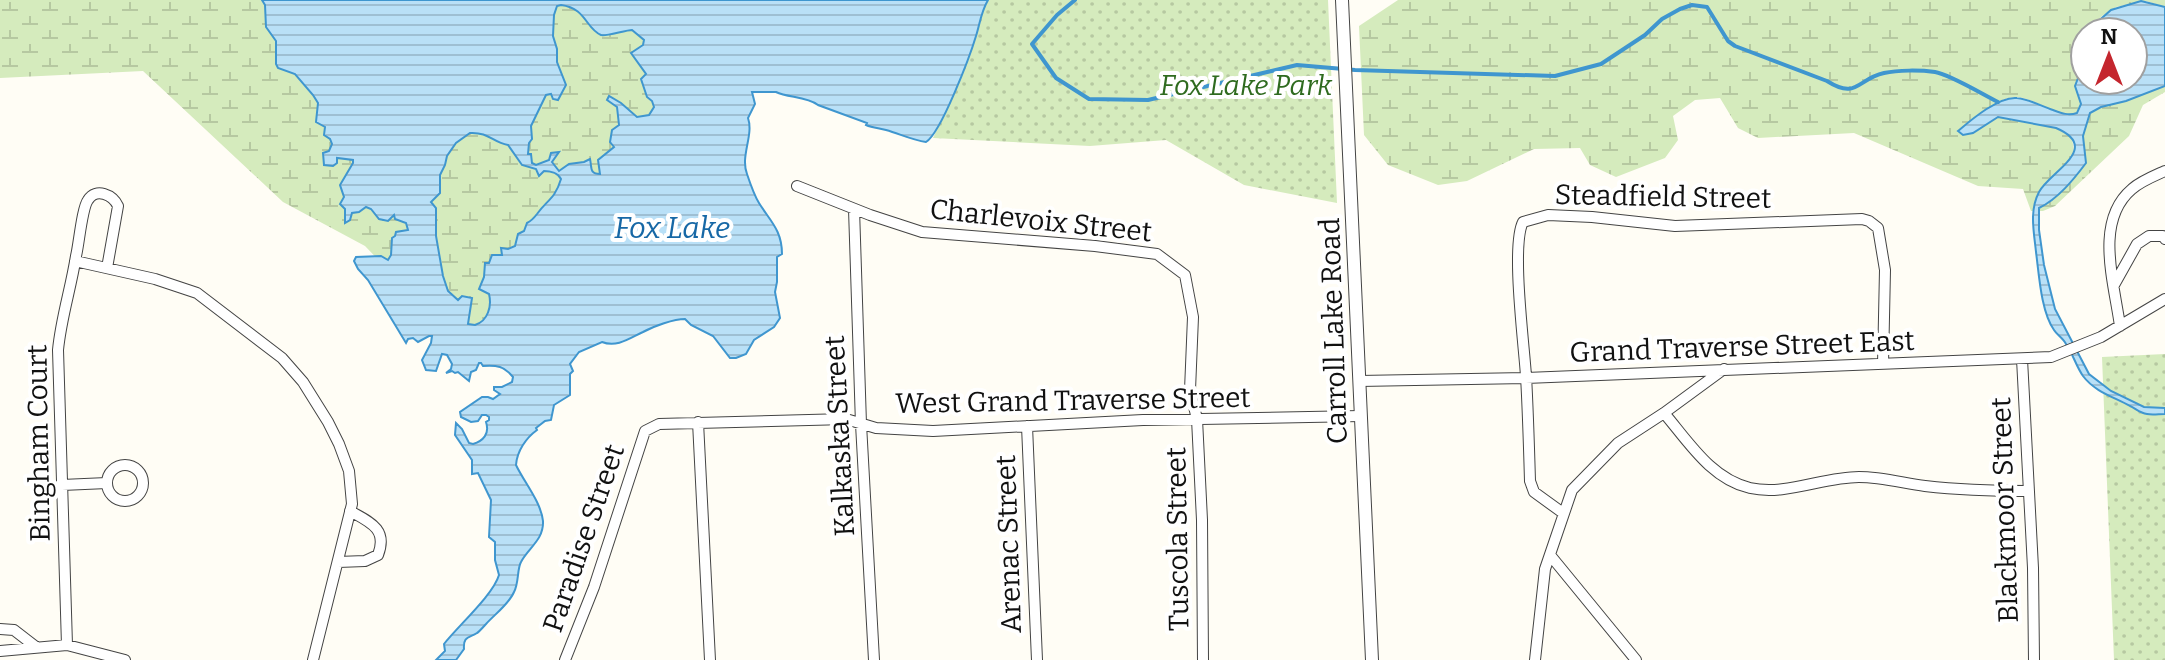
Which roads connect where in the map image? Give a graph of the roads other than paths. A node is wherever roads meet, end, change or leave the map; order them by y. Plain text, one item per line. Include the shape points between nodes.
1 (1342, 0) edge
2 (2165, 171) edge
3 (797, 186) dead end
4 (854, 209) junction
5 (2165, 239) edge
6 (75, 261) junction
7 (107, 268) junction
8 (1185, 275) joint
9 (2114, 285) junction
10 (2165, 299) edge
11 (2120, 326) junction
12 (2022, 359) junction
13 (1883, 364) junction
14 (1724, 369) junction
15 (1526, 378) junction
16 (1359, 381) junction
17 (1664, 413) junction
18 (1361, 416) junction
19 (1197, 419) junction
20 (698, 422) junction
21 (861, 424) junction
22 (1027, 426) junction
23 (645, 431) joint
24 (107, 483) dead end
25 (62, 485) junction
26 (2029, 491) junction
27 (350, 511) junction
28 (1563, 513) junction
29 (1550, 555) junction
30 (338, 562) junction
31 (0, 629) edge
32 (67, 645) junction
33 (36, 647) junction
34 (0, 651) edge
35 (567, 659) edge
36 (125, 660) edge
37 (313, 660) edge
38 (710, 660) edge
39 (874, 660) edge
40 (1037, 660) edge
41 (1203, 660) edge
42 (1372, 660) edge
43 (1535, 660) edge
44 (1636, 660) edge
45 (2034, 660) edge

1 - 16 street, Carroll Lake Road
2 - 9 street via 2134,187 2113,213 2109,230
3 - 4 street, Charlevoix Street
4 - 8 street, Charlevoix Street via 922,232 1157,254
4 - 21 street, Kalkaska Street
5 - 9 street via 2149,236 2137,244
6 - 7 street
6 - 7 street, Bingham Court via 85,204 93,195 105,194 118,206
6 - 25 street, Bingham Court via 58,350
7 - 27 street via 197,293 282,358 303,382 339,444 349,471
8 - 19 street, Tuscola Street via 1193,317 1190,390
9 - 11 street
10 - 11 street
11 - 12 street, Grand Traverse Street East via 2051,357
12 - 13 street, Grand Traverse Street East
12 - 26 street, Blackmoor Street
13 - 14 street, Grand Traverse Street East
13 - 15 street, Steadfield Street via 1885,270 1878,228 1869,221 1675,226 1548,215 1523,222 1518,230
14 - 15 street, Grand Traverse Street East
14 - 17 street
15 - 16 street, Grand Traverse Street East
15 - 28 street via 1530,481 1534,492
16 - 18 street, Carroll Lake Road
17 - 26 street via 1712,469 1750,488 1862,477 1956,489
17 - 28 street via 1618,443 1572,490
18 - 19 street, West Grand Traverse Street
18 - 42 street, Carroll Lake Road
19 - 22 street, West Grand Traverse Street
19 - 41 street, Tuscola Street
20 - 21 street, West Grand Traverse Street via 846,419
20 - 23 street, West Grand Traverse Street via 659,424
20 - 38 street
21 - 22 street, West Grand Traverse Street via 933,431
21 - 39 street, Kalkaska Street
22 - 40 street, Arenac Street
23 - 35 street, Paradise Street
24 - 25 street
25 - 32 street, Bingham Court
26 - 45 street, Blackmoor Street
27 - 30 street
27 - 30 street via 378,530 380,548 365,561
28 - 29 street
29 - 43 street
29 - 44 street
30 - 37 street
31 - 33 street via 14,630
32 - 33 street
32 - 36 street
33 - 34 street

